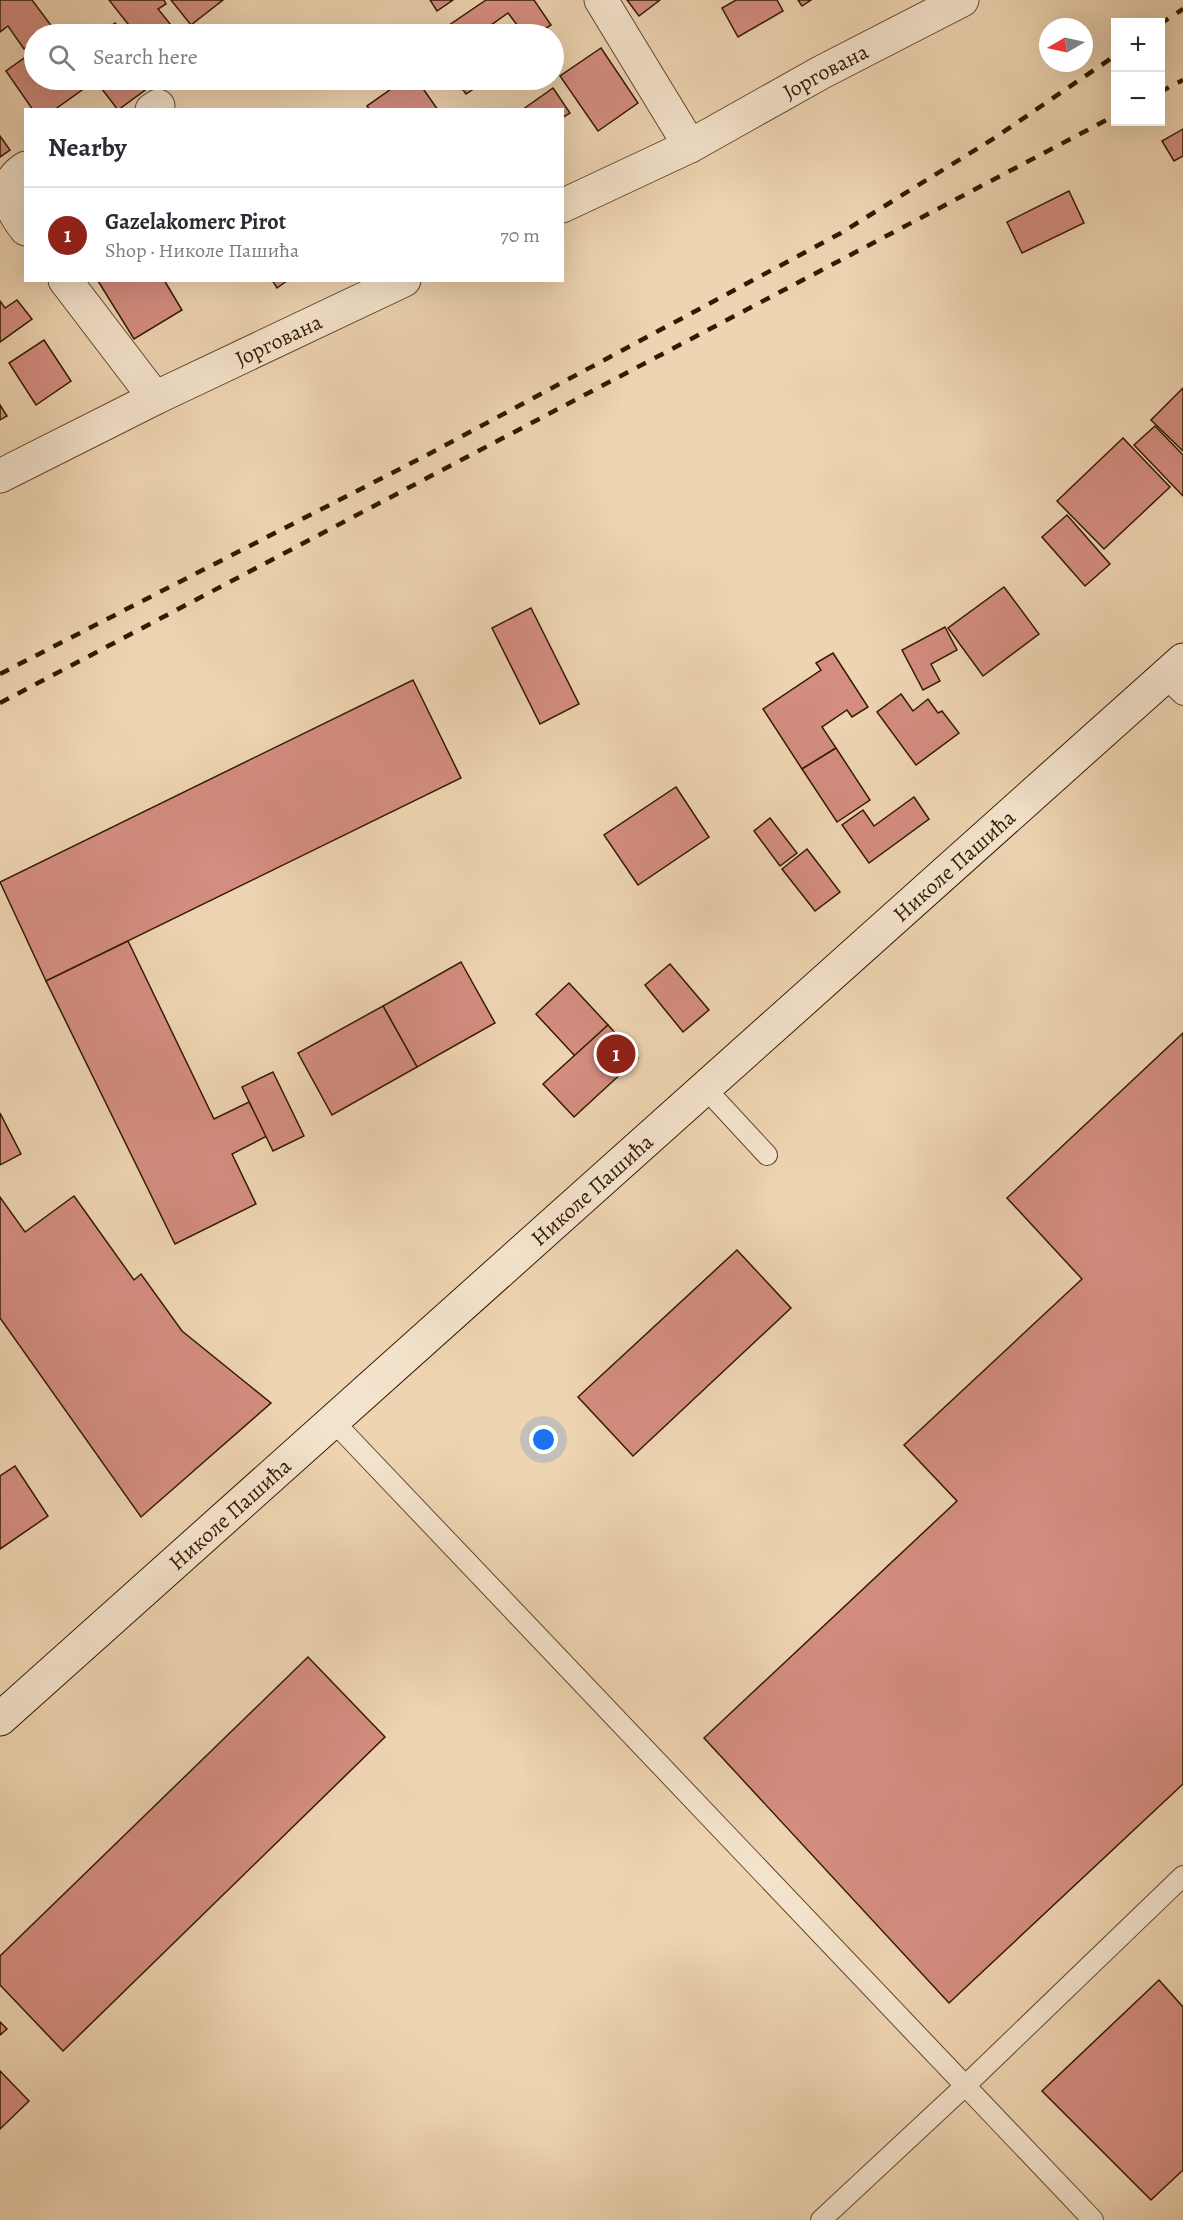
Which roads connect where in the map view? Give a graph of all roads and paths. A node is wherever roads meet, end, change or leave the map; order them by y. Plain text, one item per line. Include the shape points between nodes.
1 (601, 0) edge
2 (962, 0) edge
3 (690, 146) junction
4 (24, 169) edge
5 (564, 205) edge
6 (24, 226) edge
7 (67, 282) edge
8 (400, 282) edge
9 (155, 398) junction
10 (0, 476) edge
11 (1177, 677) edge
12 (705, 1088) junction
13 (766, 1155) dead end
14 (333, 1421) junction
15 (0, 1719) edge
16 (1183, 1876) edge
17 (966, 2085) junction
18 (821, 2220) edge
19 (1094, 2220) edge

1 - 3 main road
2 - 3 main road, Јоргована
3 - 5 main road, Јоргована
4 - 6 main road via 12,178 6,195
7 - 9 main road
8 - 9 main road, Јоргована
9 - 10 main road, Јоргована
11 - 12 main road, Николе Пашића
12 - 13 lane
12 - 14 main road, Николе Пашића
14 - 15 main road, Николе Пашића
14 - 17 lane
16 - 17 lane
17 - 18 lane
17 - 19 lane

